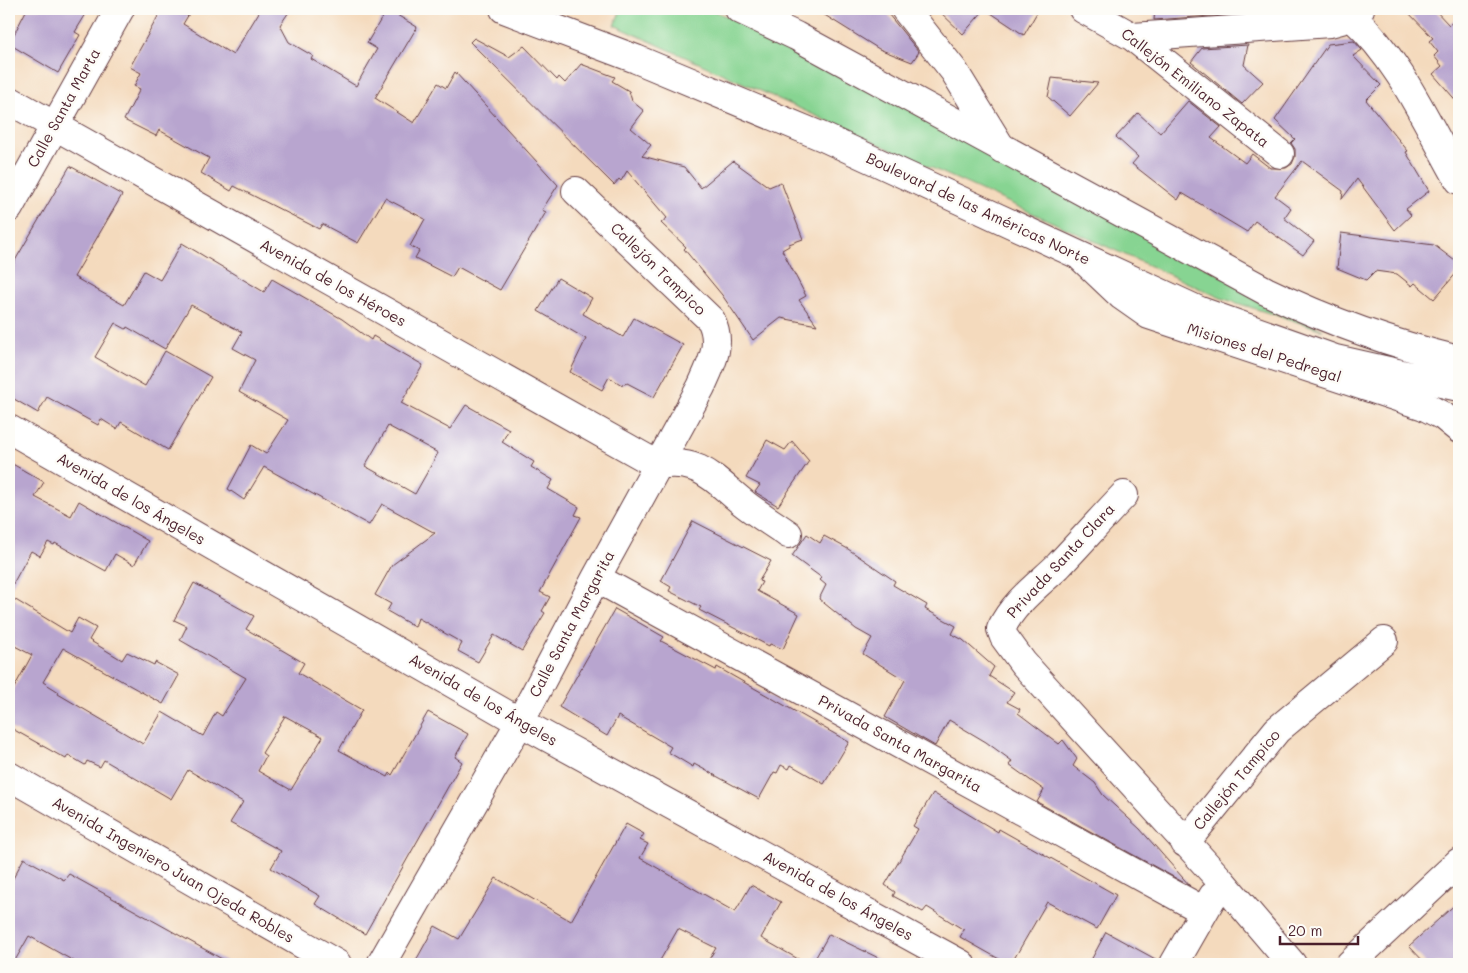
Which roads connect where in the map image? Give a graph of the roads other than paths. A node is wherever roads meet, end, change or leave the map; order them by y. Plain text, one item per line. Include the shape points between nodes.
1 (120, 9) edge
2 (504, 9) edge
3 (739, 9) edge
4 (905, 9) edge
5 (1083, 9) edge
6 (1356, 13) edge
7 (1133, 37) junction
8 (9, 100) edge
9 (54, 126) junction
10 (1002, 149) junction
11 (1280, 154) dead end
12 (1459, 180) edge
13 (576, 191) dead end
14 (9, 208) edge
15 (1081, 258) junction
16 (1459, 360) edge
17 (1459, 388) edge
18 (9, 429) edge
19 (1459, 429) edge
20 (658, 465) junction
21 (1124, 495) dead end
22 (788, 534) dead end
23 (596, 578) junction
24 (1002, 629) joint
25 (1384, 642) dead end
26 (520, 722) junction
27 (9, 776) edge
28 (1185, 843) junction
29 (1459, 862) edge
30 (1222, 882) junction
31 (1204, 911) junction
32 (336, 964) edge
33 (381, 964) edge
34 (961, 964) edge
35 (1174, 964) edge
36 (1292, 964) edge
37 (1350, 964) edge

1 - 9 street, Calle Santa Marta
2 - 15 street, Boulevard de las Américas Norte via 636,59 823,137
3 - 10 street via 796,36
4 - 10 street via 954,71
5 - 7 street, Callejón Emiliano Zapata
6 - 7 street via 1330,23
6 - 12 street via 1391,60
7 - 11 street, Callejón Emiliano Zapata
8 - 9 street, Avenida de los Héroes
9 - 14 street, Calle Santa Marta
9 - 20 street, Avenida de los Héroes
10 - 16 street via 1318,316
13 - 20 street, Callejón Tampico via 711,320 716,331 717,345 701,388
15 - 17 street, Boulevard de las Américas Norte via 1200,311 1272,338 1335,359
15 - 19 street, Misiones del Pedregal via 1122,296 1149,315 1424,406
18 - 26 street, Avenida de los Ángeles
20 - 22 street via 675,462 700,470 724,484 744,504
20 - 23 street, Calle Santa Margarita
21 - 24 street, Privada Santa Clara via 1026,594
23 - 26 street, Calle Santa Margarita
23 - 31 street, Privada Santa Margarita
24 - 28 street, Callejón Tampico via 1004,637 1023,663
25 - 28 street, Callejón Tampico via 1277,730
26 - 33 street, Calle Santa Margarita
26 - 34 street, Avenida de los Ángeles
27 - 32 street, Avenida Ingeniero Juan Ojeda Robles
28 - 30 street, Callejón Tampico
29 - 37 street
30 - 31 street
30 - 36 street, Callejón Tampico
31 - 35 street

